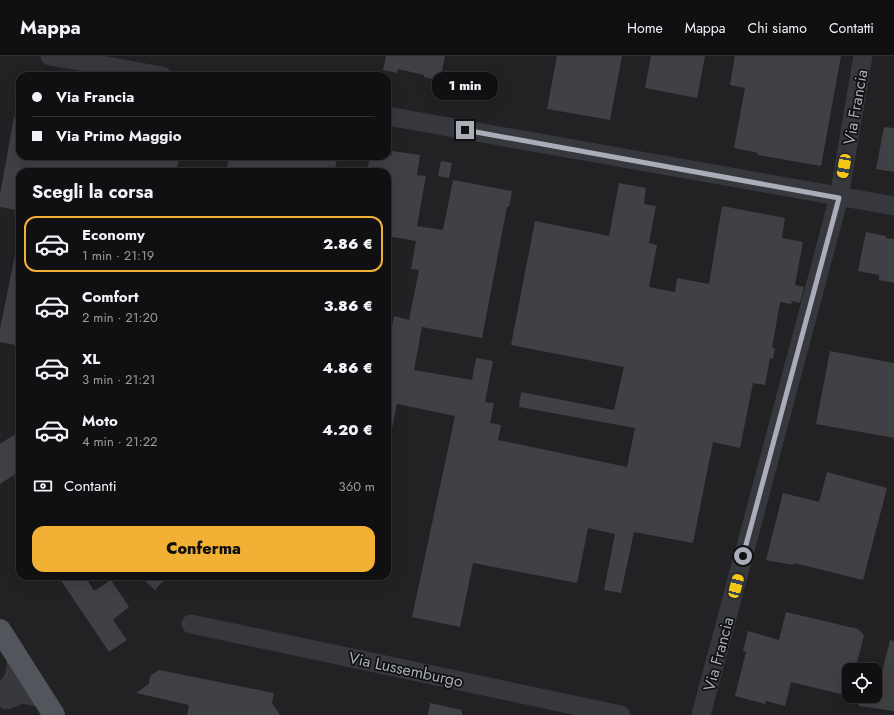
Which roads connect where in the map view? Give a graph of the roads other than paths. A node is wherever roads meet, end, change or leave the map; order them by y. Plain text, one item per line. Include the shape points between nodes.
1 (50, 56) edge
2 (863, 56) edge
3 (140, 72) edge
4 (391, 117) edge
5 (839, 198) junction
6 (894, 206) edge
7 (191, 624) dead end
8 (0, 630) edge
9 (16, 655) junction
10 (49, 706) edge
11 (622, 715) edge
12 (701, 715) edge

1 - 3 street
2 - 5 street, Via Francia
4 - 5 street
5 - 6 street
5 - 12 street, Via Francia
7 - 11 street, Via Lussemburgo
8 - 9 main road
9 - 10 main road
9 - 10 street via 15,676 4,696 22,694

